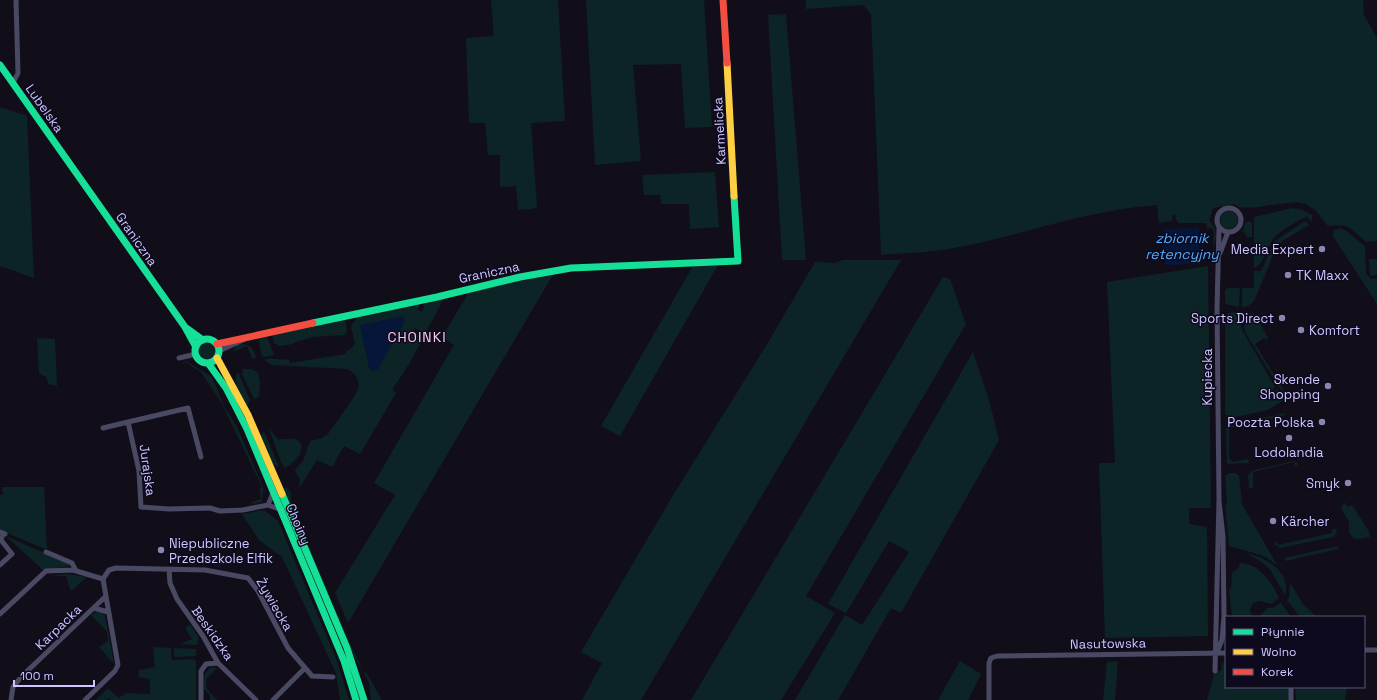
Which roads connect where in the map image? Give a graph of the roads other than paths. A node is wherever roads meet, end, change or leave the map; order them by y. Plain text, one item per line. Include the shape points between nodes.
1 (16, 0) edge
2 (723, 0) edge
3 (0, 65) edge
4 (13, 83) junction
5 (70, 164) joint
6 (1220, 228) junction
7 (1228, 232) junction
8 (1218, 256) junction
9 (738, 261) joint
10 (185, 327) junction
11 (203, 340) junction
12 (196, 351) junction
13 (217, 351) junction
14 (179, 358) dead end
15 (208, 363) junction
16 (128, 422) junction
17 (103, 428) dead end
18 (201, 457) dead end
19 (273, 493) junction
20 (1218, 499) junction
21 (268, 505) junction
22 (279, 509) junction
23 (2, 534) edge
24 (46, 552) dead end
25 (0, 566) edge
26 (169, 570) junction
27 (76, 571) junction
28 (104, 579) junction
29 (106, 597) junction
30 (94, 608) junction
31 (108, 612) junction
32 (0, 613) edge
33 (1225, 630) edge
34 (1365, 650) edge
35 (1377, 650) edge
36 (1217, 653) junction
37 (1225, 653) edge
38 (218, 663) junction
39 (305, 668) junction
40 (1215, 671) dead end
41 (333, 677) dead end
42 (1291, 688) edge
43 (11, 700) edge
44 (85, 700) edge
45 (201, 700) edge
46 (256, 700) edge
47 (273, 700) edge
48 (356, 700) edge
49 (364, 700) edge
50 (989, 700) edge
51 (1291, 700) edge

1 - 4 street via 18,73
2 - 9 street, Karmelicka
3 - 4 street, Lubelska
4 - 5 street, Lubelska
5 - 10 street, Graniczna
6 - 7 street
6 - 7 street via 1217,220 1220,212 1227,208 1235,210 1241,216 1241,224 1236,230
6 - 8 street, Kupiecka
7 - 8 street, Kupiecka
8 - 20 street, Kupiecka
9 - 13 street, Graniczna via 553,270 269,331
10 - 11 street, Graniczna
10 - 12 street, Graniczna
11 - 12 street
11 - 13 street via 210,340
12 - 14 street
12 - 15 street via 199,360
13 - 15 street
13 - 49 street, Choiny via 277,482 350,657
15 - 19 street, Choiny via 237,409
16 - 17 street
16 - 18 street via 188,408
16 - 21 street, Jurajska via 139,471 141,508 210,508 220,511
19 - 21 street
19 - 22 street, Choiny
20 - 33 street, Kupiecka via 1223,536
20 - 36 street, Kupiecka via 1218,600 1214,640
21 - 22 street
22 - 48 street, Choiny via 344,661
23 - 25 street via 3,545 12,554
24 - 27 street via 72,564
26 - 28 street, Żywiecka via 111,569
26 - 38 street, Beskidzka via 170,583 177,599
26 - 39 street, Żywiecka via 216,572 248,578 258,591 288,648
27 - 28 street
27 - 32 street via 46,571
28 - 29 street
29 - 30 street, Karpacka
29 - 31 street
30 - 31 street, Karpacka
30 - 43 street, Karpacka via 21,677 14,687
31 - 44 street via 118,660 117,669
33 - 36 street, Kupiecka
34 - 35 street
36 - 37 street, Nasutowska
36 - 40 street
36 - 50 street, Nasutowska via 1000,656 991,658
38 - 45 street via 206,664 201,671
38 - 46 street, Beskidzka
39 - 41 street, Żywiecka via 312,676
39 - 47 street
42 - 51 street

